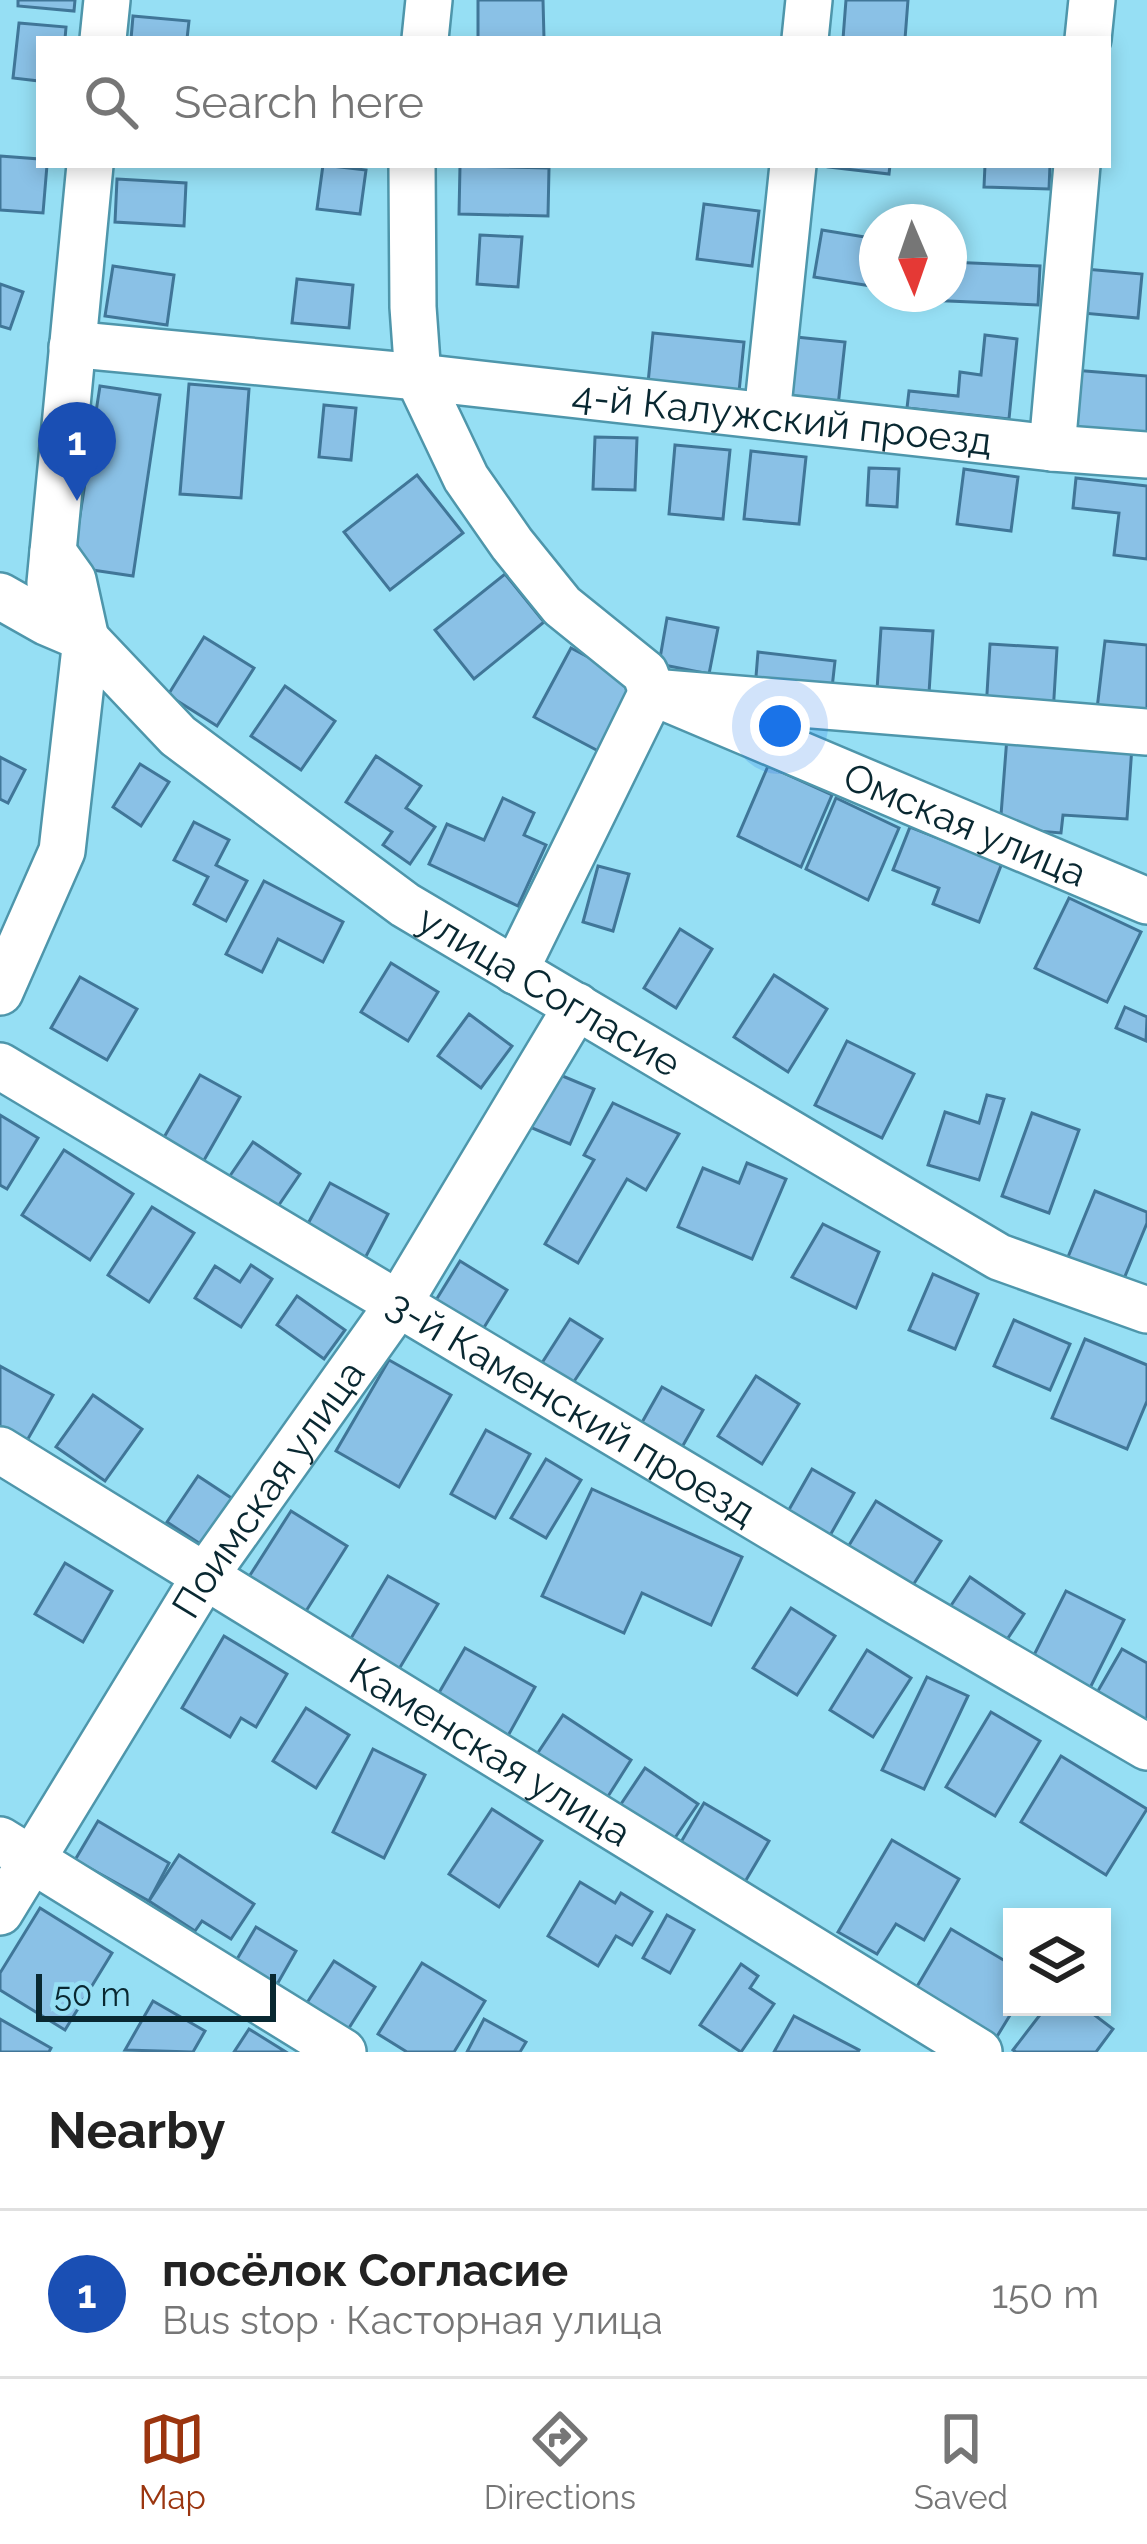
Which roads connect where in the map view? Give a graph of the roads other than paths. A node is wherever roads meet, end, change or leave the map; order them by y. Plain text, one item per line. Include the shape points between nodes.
1 (107, 0) edge
2 (429, 0) edge
3 (809, 0) edge
4 (1092, 0) edge
5 (103, 36) edge
6 (425, 36) edge
7 (806, 36) edge
8 (1088, 36) edge
9 (90, 168) edge
10 (412, 168) edge
11 (793, 168) edge
12 (1077, 168) edge
13 (72, 346) junction
14 (418, 377) junction
15 (767, 415) junction
16 (1052, 448) junction
17 (1147, 455) edge
18 (0, 596) edge
19 (66, 630) junction
20 (652, 692) junction
21 (1147, 732) edge
22 (1147, 901) edge
23 (515, 971) junction
24 (0, 992) edge
25 (577, 1006) junction
26 (0, 1066) edge
27 (399, 1303) junction
28 (1147, 1310) edge
29 (0, 1450) edge
30 (205, 1576) junction
31 (1147, 1747) edge
32 (15, 1850) edge
33 (0, 1912) edge
34 (343, 2052) edge
35 (979, 2052) edge

1 - 5 street
2 - 6 street
3 - 7 street
4 - 8 street
9 - 13 street
10 - 14 street
11 - 15 street
12 - 16 street
13 - 14 street, 4-й Калужский проезд
13 - 19 street via 53,552 73,580
14 - 15 street, 4-й Калужский проезд
14 - 20 street, Омская улица via 466,478 512,544 562,606 645,673
15 - 16 street, 4-й Калужский проезд
16 - 17 street, 4-й Калужский проезд
18 - 19 street, улица Согласие
19 - 23 street, улица Согласие via 178,736 405,905
19 - 24 street via 62,851
20 - 21 street, Омская улица
20 - 22 street, Омская улица
20 - 23 street
23 - 25 street, улица Согласие
25 - 27 street, Поимская улица
25 - 28 street, улица Согласие via 999,1257
26 - 27 street, 3-й Каменский проезд
27 - 30 street, Поимская улица
27 - 31 street, 3-й Каменский проезд
29 - 30 street, Каменская улица
30 - 32 street, Поимская улица
30 - 35 street, Каменская улица
32 - 33 street, Поимская улица
32 - 34 street

